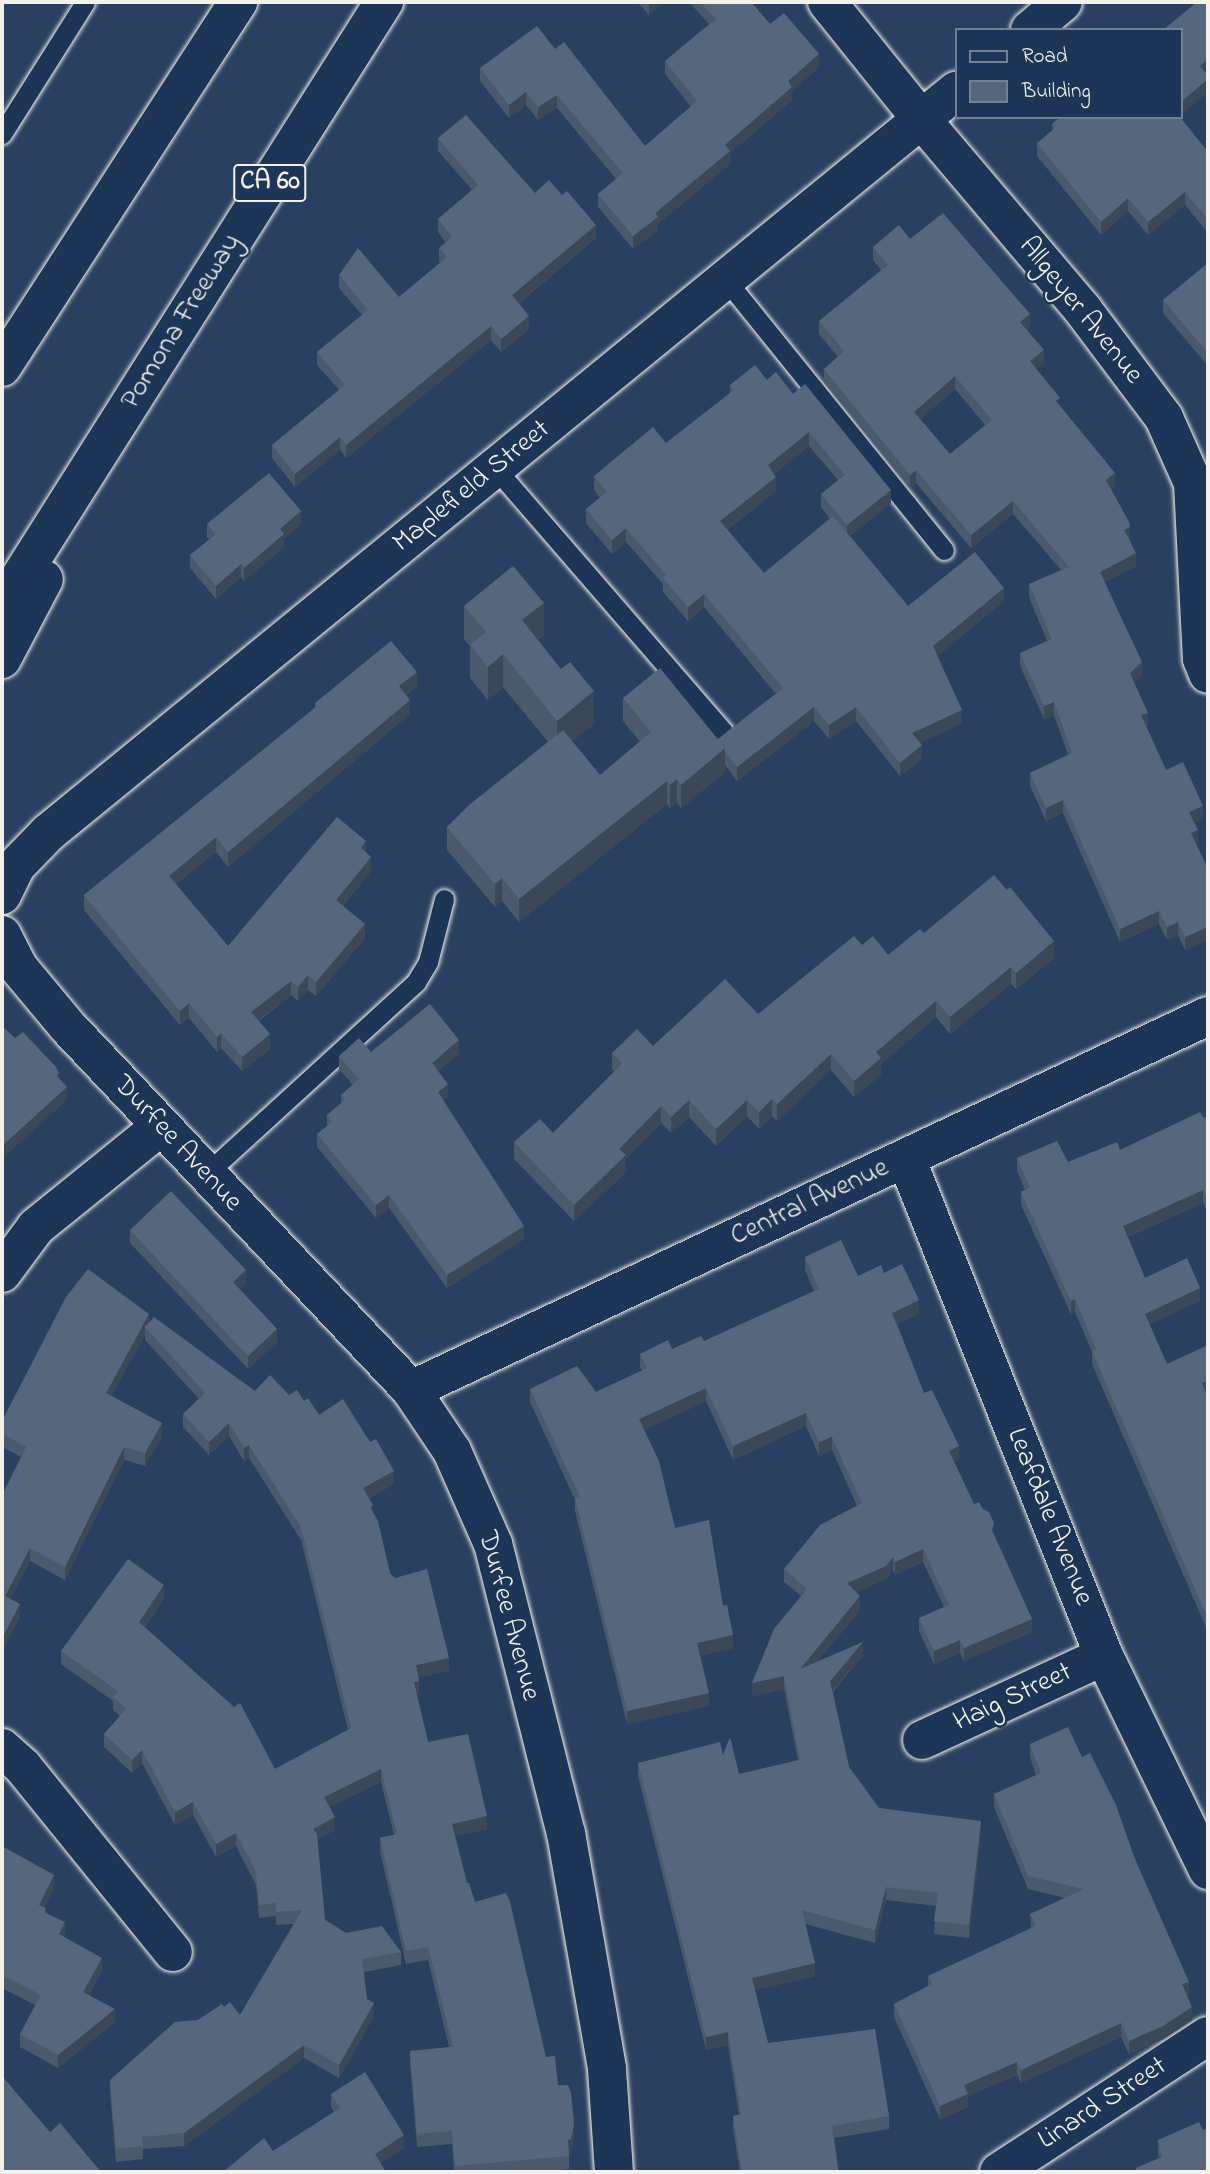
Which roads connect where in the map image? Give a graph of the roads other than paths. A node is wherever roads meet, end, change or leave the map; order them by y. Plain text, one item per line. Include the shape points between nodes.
1 (85, 2) edge
2 (238, 2) edge
3 (384, 2) edge
4 (827, 2) edge
5 (1063, 2) edge
6 (1032, 28) edge
7 (954, 93) edge
8 (922, 120) junction
9 (2, 134) edge
10 (726, 280) junction
11 (13, 342) edge
12 (157, 364) junction
13 (2, 367) edge
14 (495, 468) junction
15 (1201, 480) edge
16 (944, 550) dead end
17 (2, 606) edge
18 (2, 659) edge
19 (1208, 674) edge
20 (724, 732) edge
21 (2, 895) edge
22 (444, 900) dead end
23 (2, 935) edge
24 (1208, 1016) edge
25 (160, 1126) junction
26 (906, 1158) junction
27 (206, 1174) junction
28 (2, 1273) edge
29 (411, 1390) junction
30 (1104, 1656) junction
31 (922, 1740) dead end
32 (2, 1748) edge
33 (1208, 1870) edge
34 (173, 1952) dead end
35 (1208, 2036) edge
36 (614, 2172) edge
37 (999, 2172) edge

1 - 9 lane
2 - 11 main road
3 - 12 main road, Pomona Freeway / CA 60
4 - 8 main road, Allgeyer Avenue
5 - 6 main road
7 - 8 main road, Maplefield Street
8 - 10 main road, Maplefield Street
8 - 15 main road, Allgeyer Avenue via 1099,331 1164,418
10 - 14 main road, Maplefield Street
10 - 16 lane
11 - 13 main road
12 - 17 main road, Pomona Freeway / CA 60
12 - 18 main road
14 - 20 lane
14 - 21 main road, Maplefield Street via 48,833 16,866
15 - 19 main road, Allgeyer Avenue via 1202,659
22 - 27 lane via 428,962 416,982
23 - 25 main road, Durfee Avenue via 18,967
24 - 26 main road, Central Avenue
25 - 27 main road, Durfee Avenue
25 - 28 main road via 36,1227
26 - 29 main road, Central Avenue
26 - 30 main road, Leafdale Avenue
27 - 29 main road, Durfee Avenue
29 - 36 main road, Durfee Avenue via 452,1451 493,1544 566,1835 607,2068
30 - 31 main road, Haig Street
30 - 33 main road, Leafdale Avenue
32 - 34 main road via 23,1767
35 - 37 main road, Linard Street

